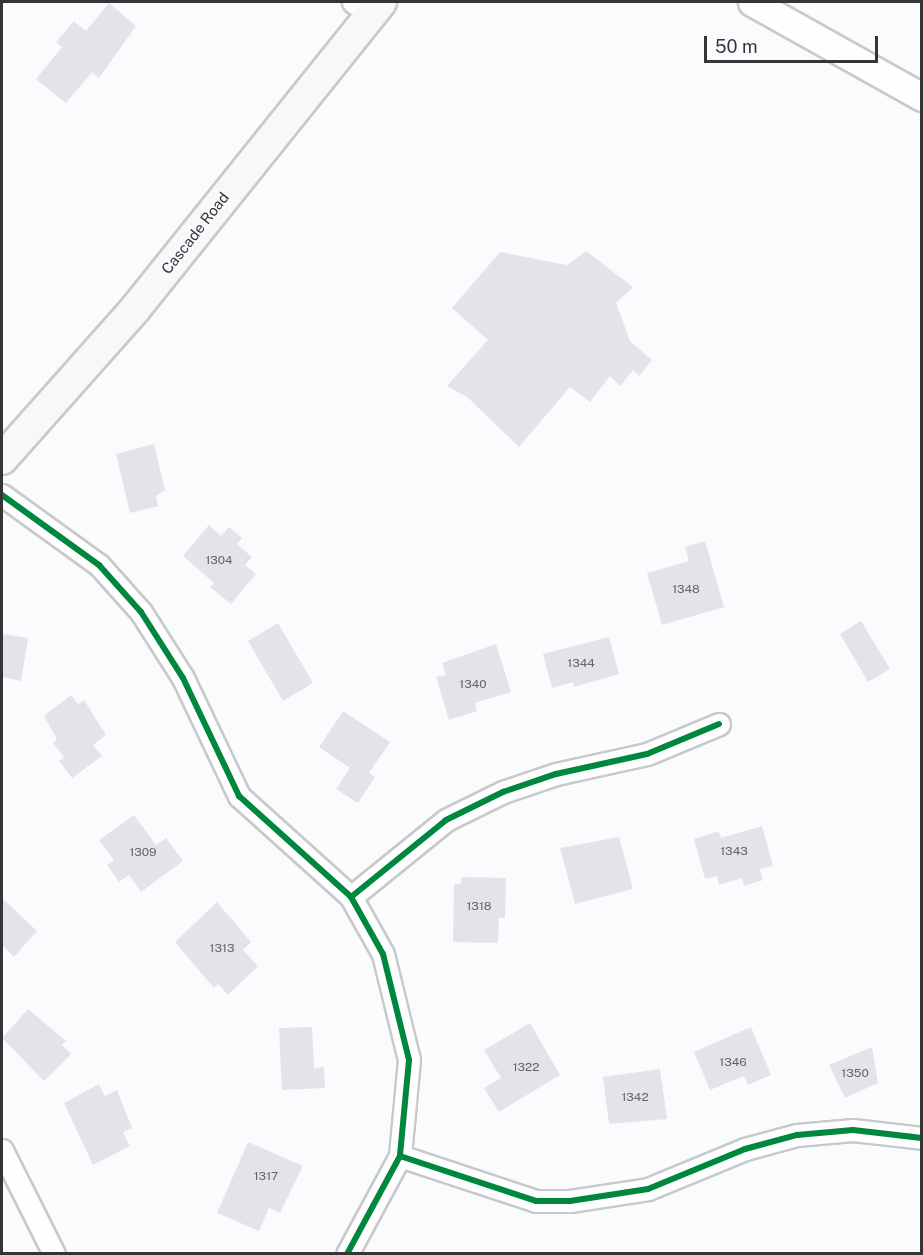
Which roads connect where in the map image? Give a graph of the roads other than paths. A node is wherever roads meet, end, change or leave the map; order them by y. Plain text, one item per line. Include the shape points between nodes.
1 (752, 2) edge
2 (368, 6) edge
3 (921, 97) edge
4 (2, 459) edge
5 (2, 495) edge
6 (719, 724) dead end
7 (351, 897) junction
8 (921, 1138) edge
9 (2, 1150) edge
10 (400, 1156) junction
11 (54, 1254) edge
12 (347, 1254) edge

1 - 3 street
2 - 4 main road, Cascade Road via 136,308
5 - 7 street via 99,565 141,612 183,678 239,796
6 - 7 street via 647,754 556,774 503,792 446,820
7 - 10 street via 383,954 409,1060
8 - 10 street via 853,1130 797,1135 746,1149 648,1189 570,1202 536,1201
9 - 11 street
10 - 12 street

